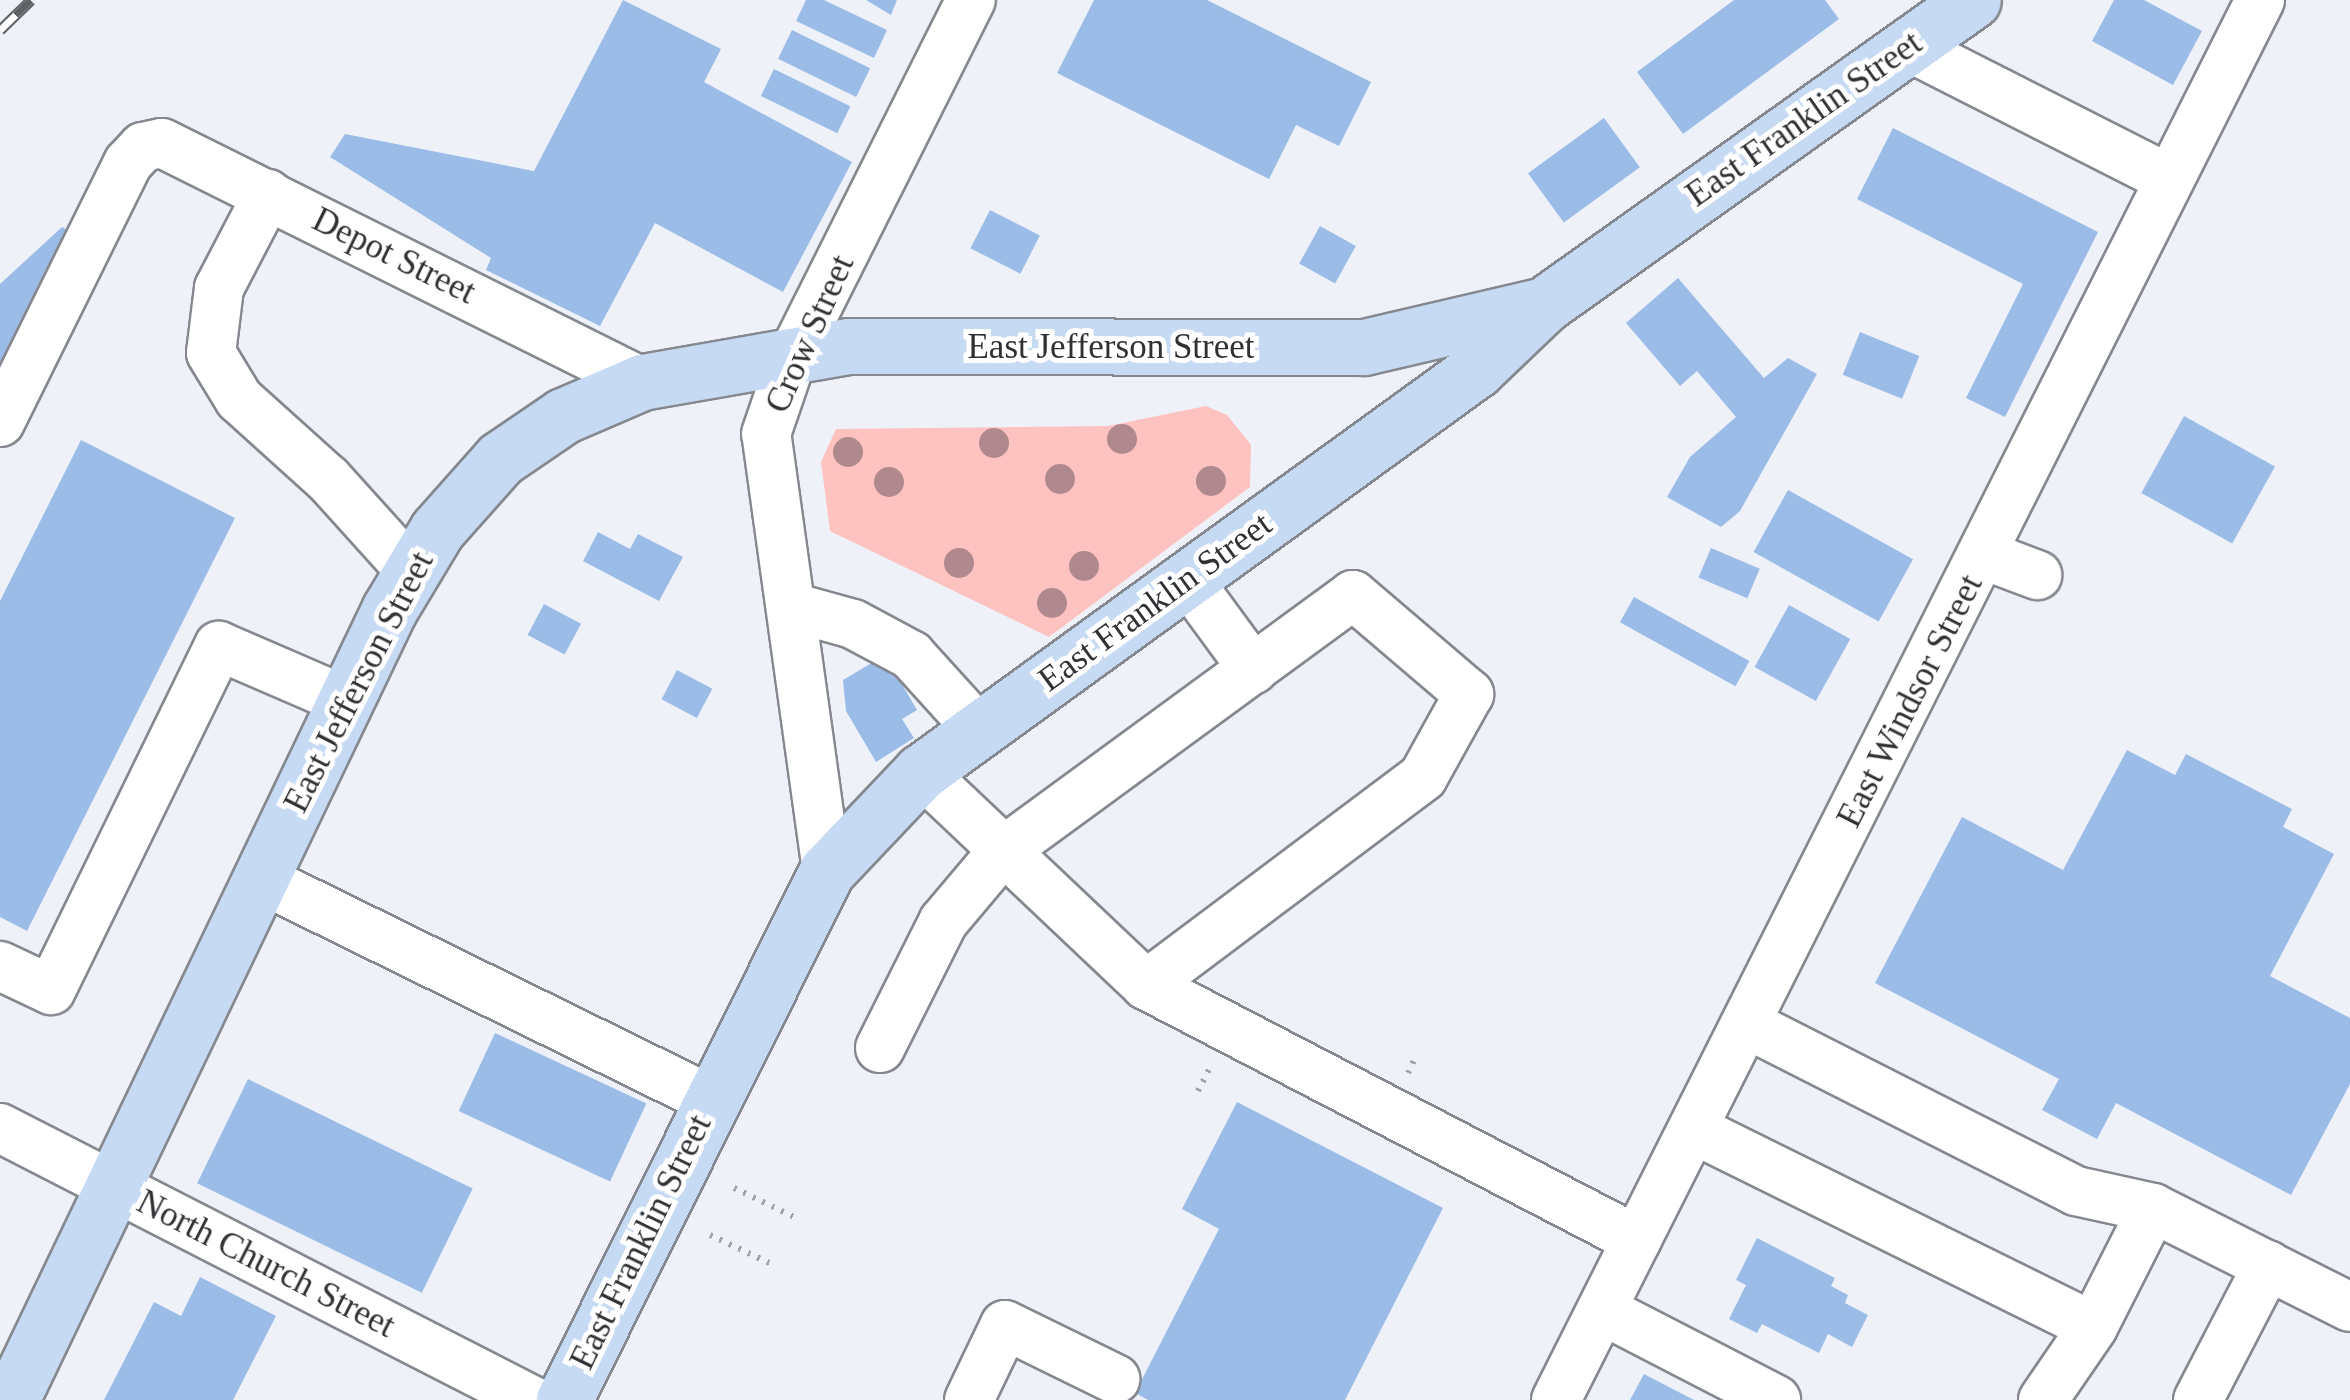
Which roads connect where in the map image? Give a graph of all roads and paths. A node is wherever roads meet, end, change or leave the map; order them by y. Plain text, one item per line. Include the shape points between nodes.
1 (971, 0) edge
2 (1972, 0) edge
3 (2260, 0) edge
4 (1907, 46) junction
5 (2169, 179) junction
6 (268, 194) junction
7 (1544, 306) junction
8 (793, 355) junction
9 (642, 382) junction
10 (0, 422) edge
11 (1984, 555) junction
12 (412, 572) junction
13 (2038, 575) dead end
14 (1187, 578) junction
15 (792, 607) junction
16 (1252, 669) junction
17 (346, 701) junction
18 (979, 730) junction
19 (921, 772) junction
20 (1002, 852) junction
21 (828, 871) junction
22 (260, 879) junction
23 (0, 966) edge
24 (1146, 986) junction
25 (1747, 1024) junction
26 (880, 1048) dead end
27 (711, 1100) junction
28 (0, 1128) edge
29 (1693, 1129) junction
30 (113, 1185) junction
31 (734, 1188) dead end
32 (2153, 1208) junction
33 (798, 1219) dead end
34 (710, 1235) dead end
35 (1637, 1240) junction
36 (776, 1266) dead end
37 (2268, 1266) junction
38 (2350, 1307) edge
39 (1602, 1310) junction
40 (2094, 1327) junction
41 (1114, 1380) dead end
42 (11, 1400) edge
43 (531, 1400) edge
44 (564, 1400) edge
45 (969, 1400) edge
46 (1556, 1400) edge
47 (1776, 1400) edge
48 (2043, 1400) edge
49 (2198, 1400) edge

1 - 8 street, Crow Street
2 - 4 main road, East Franklin Street
3 - 5 street, East Windsor Street
4 - 5 street
4 - 7 main road, East Franklin Street
5 - 11 street, East Windsor Street
6 - 9 street, Depot Street
6 - 10 street, Depot Street via 162,143 144,146 128,164
6 - 12 street via 219,288 210,353 240,400 328,479
7 - 8 main road, East Jefferson Street via 1364,347 849,346
7 - 14 main road, East Franklin Street via 1476,370
8 - 9 main road, East Jefferson Street
8 - 15 street, Crow Street via 766,434
9 - 12 main road, East Jefferson Street via 563,416 500,458 437,530
11 - 13 street
11 - 25 street, East Windsor Street
12 - 17 main road, East Jefferson Street
14 - 16 street
14 - 18 main road, East Franklin Street
15 - 18 street via 853,624 911,655
15 - 21 street, Crow Street
16 - 20 street
16 - 24 street via 1353,595 1469,694 1424,778
17 - 22 main road, East Jefferson Street
17 - 23 street via 219,646 51,990
18 - 19 main road, East Franklin Street
19 - 20 street
19 - 21 main road, East Franklin Street
20 - 24 street
20 - 26 street via 943,922
21 - 27 main road, East Franklin Street
22 - 27 street
22 - 30 main road, East Jefferson Street
24 - 35 street
25 - 29 street, East Windsor Street
25 - 32 street via 2076,1191
27 - 44 main road, East Franklin Street
28 - 30 street, North Church Street
29 - 35 street, East Windsor Street
29 - 40 street
30 - 42 main road, East Jefferson Street
30 - 43 street, North Church Street
31 - 33 path
32 - 37 street
32 - 40 street
34 - 36 path
35 - 39 street, East Windsor Street
37 - 38 street
37 - 49 street
39 - 46 street, East Windsor Street
39 - 47 street
40 - 48 street
41 - 45 street via 1005,1324

